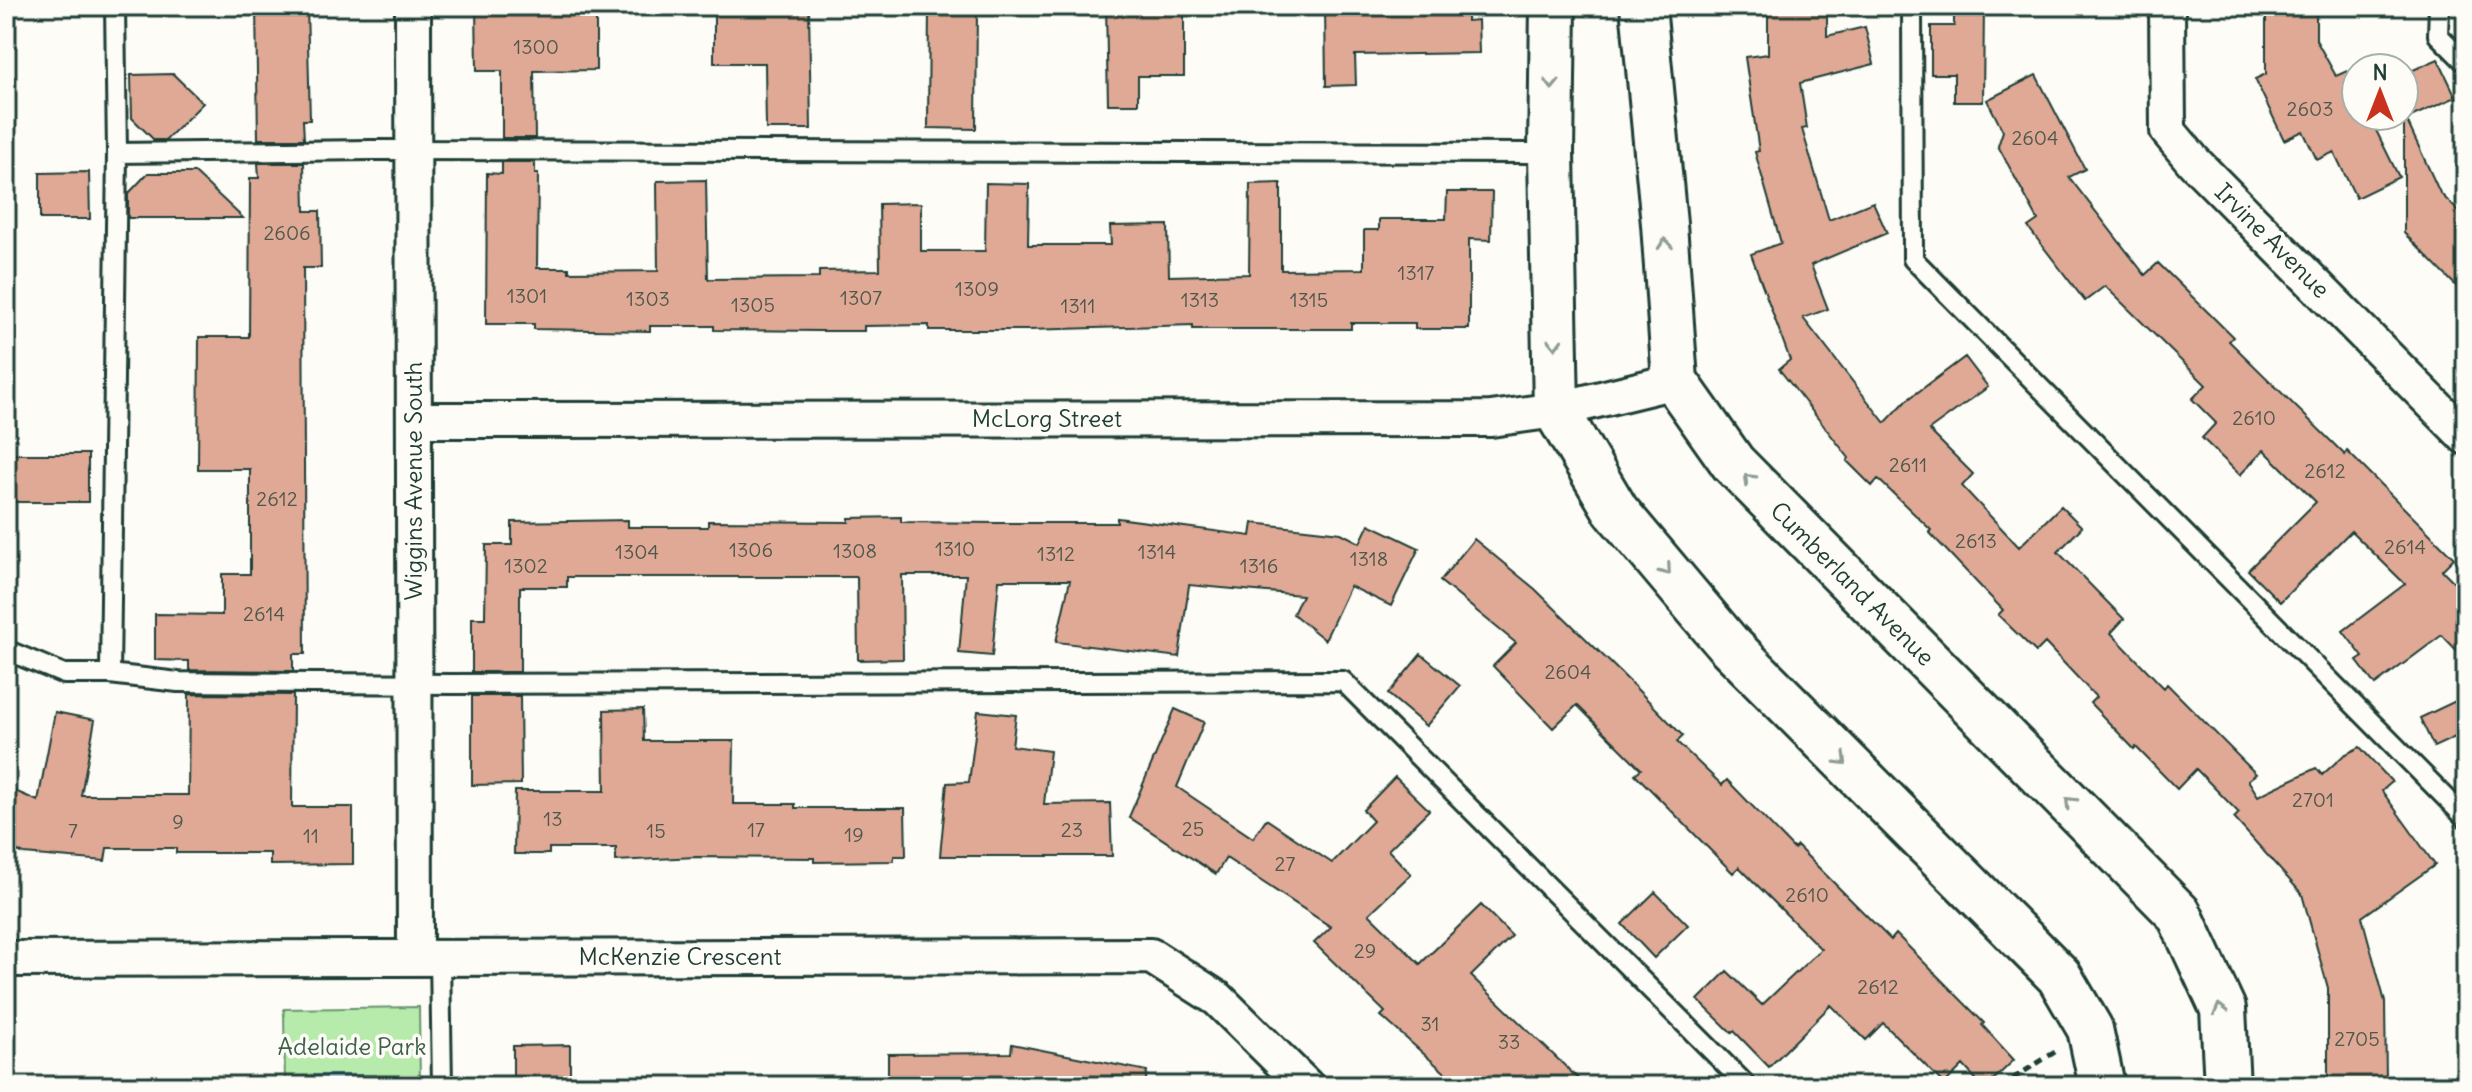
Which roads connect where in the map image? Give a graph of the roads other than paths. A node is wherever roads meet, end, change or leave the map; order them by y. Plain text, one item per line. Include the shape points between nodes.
1 (115, 6) edge
2 (413, 6) edge
3 (1553, 6) edge
4 (1643, 6) edge
5 (1912, 6) edge
6 (2167, 6) edge
7 (2439, 6) edge
8 (2466, 63) edge
9 (413, 150) junction
10 (117, 153) junction
11 (1551, 153) junction
12 (1675, 381) junction
13 (1556, 410) junction
14 (414, 420) junction
15 (2466, 437) edge
16 (6, 650) edge
17 (110, 674) junction
18 (415, 684) junction
19 (2466, 818) edge
20 (427, 956) junction
21 (6, 959) edge
22 (442, 1086) edge
23 (1306, 1086) edge
24 (1747, 1086) edge
25 (2102, 1086) edge
26 (2227, 1086) edge

1 - 10 lane
2 - 9 street, Wiggins Avenue South
3 -> 11 street
12 -> 4 street
5 - 19 lane via 1913,259
6 - 15 street, Irvine Avenue via 2168,131
7 - 8 lane via 2438,35
9 - 10 lane
9 - 11 lane
9 - 14 street, Wiggins Avenue South
10 - 17 lane
11 -> 13 street
12 - 13 street, McLorg Street
26 -> 12 street, Cumberland Avenue via 2223,1009 2179,914 1733,463
13 - 14 street, McLorg Street via 1475,419
13 -> 25 street via 1616,511 1728,644 2059,976 2090,1029
14 - 18 street, Wiggins Avenue South
16 - 17 lane via 64,674
17 - 18 lane via 178,682
18 - 20 street, Wiggins Avenue South
18 - 24 lane via 1343,681
20 - 21 street, McKenzie Crescent
20 - 22 lane
20 - 23 street, McKenzie Crescent via 1151,956 1218,999

